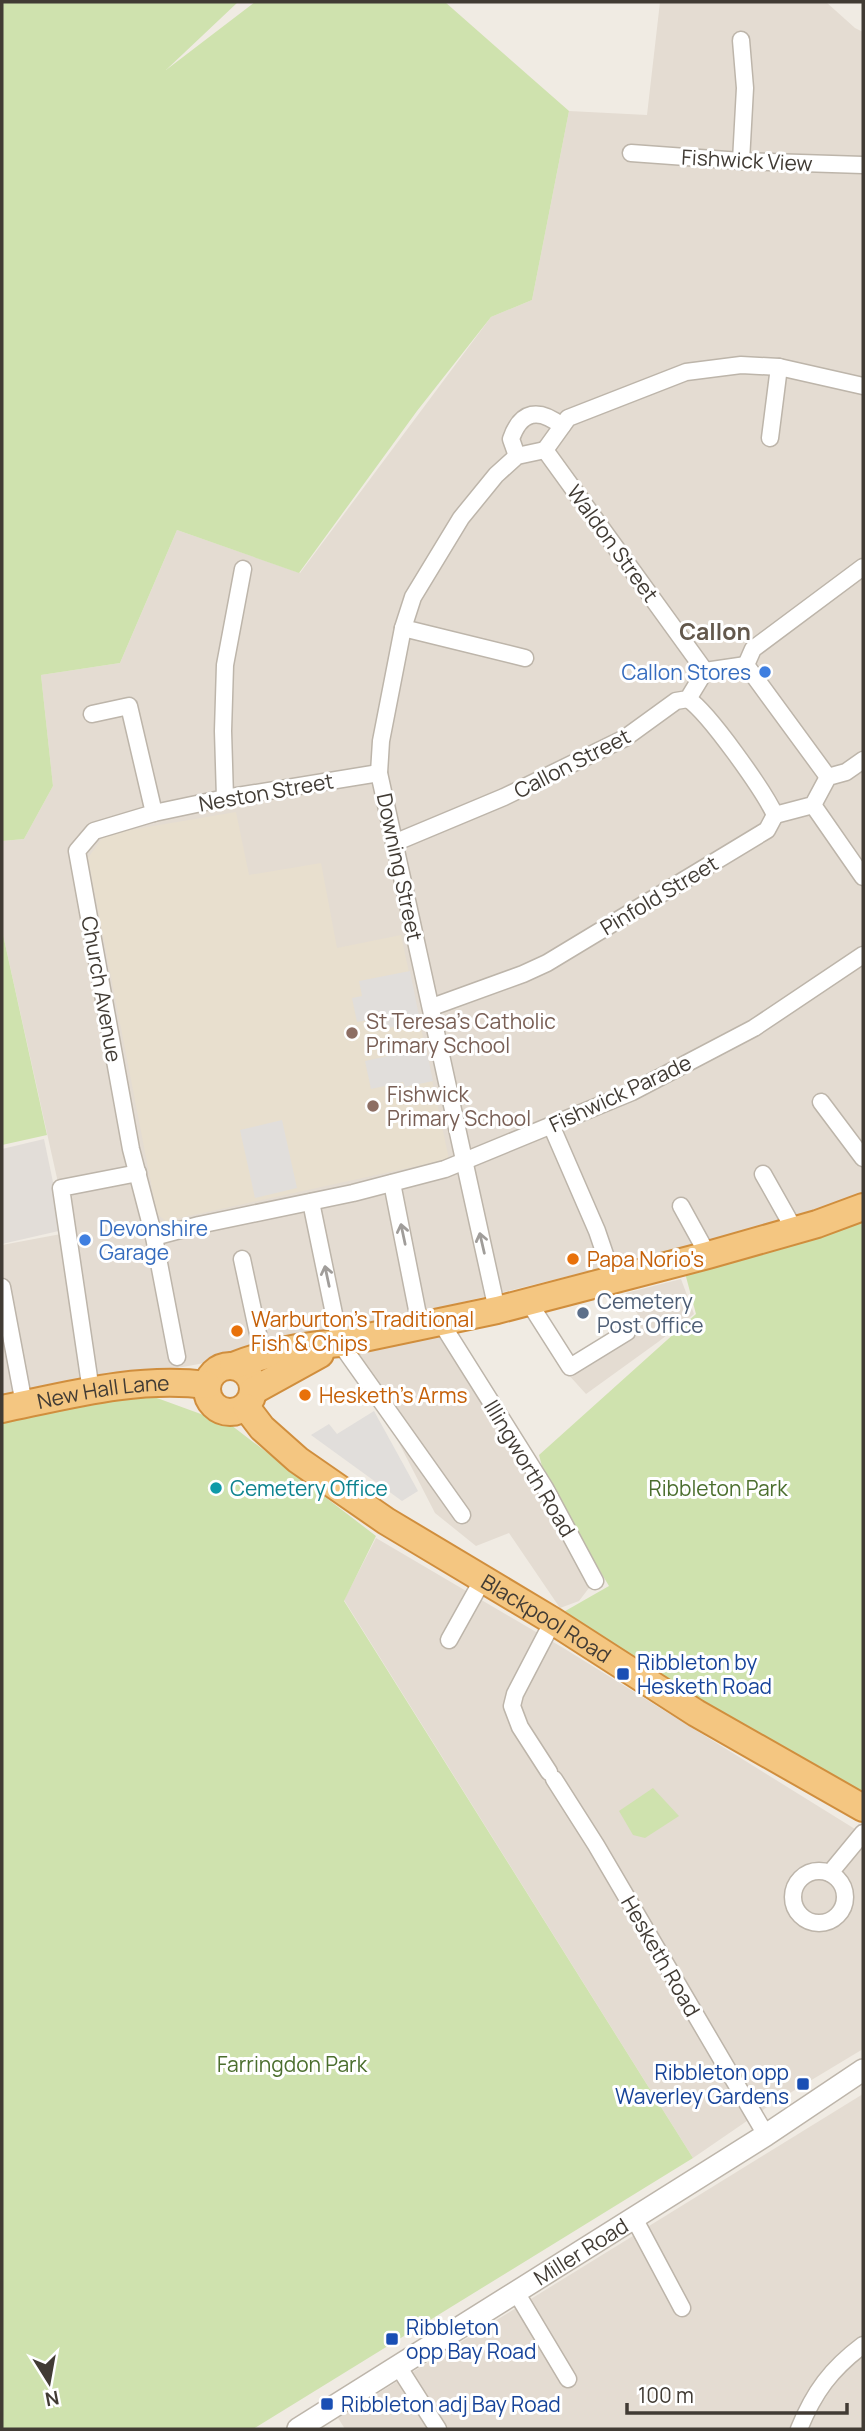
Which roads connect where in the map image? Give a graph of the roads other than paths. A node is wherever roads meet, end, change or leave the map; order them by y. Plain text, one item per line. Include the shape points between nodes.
1 (741, 40) dead end
2 (631, 153) dead end
3 (741, 161) junction
4 (863, 165) edge
5 (779, 367) junction
6 (863, 386) edge
7 (562, 426) junction
8 (770, 438) dead end
9 (545, 450) junction
10 (517, 456) junction
11 (863, 567) edge
12 (243, 569) dead end
13 (402, 628) junction
14 (525, 657) dead end
15 (746, 665) junction
16 (705, 671) junction
17 (688, 699) junction
18 (92, 714) dead end
19 (863, 760) edge
20 (379, 773) junction
21 (828, 777) junction
22 (225, 798) junction
23 (813, 805) junction
24 (154, 813) junction
25 (775, 815) junction
26 (394, 843) junction
27 (863, 877) edge
28 (863, 955) edge
29 (432, 1007) junction
30 (821, 1102) dead end
31 (551, 1125) junction
32 (863, 1158) edge
33 (464, 1161) junction
34 (138, 1173) junction
35 (763, 1174) dead end
36 (392, 1183) junction
37 (311, 1202) junction
38 (681, 1206) dead end
39 (863, 1207) edge
40 (794, 1230) junction
41 (154, 1237) junction
42 (708, 1255) junction
43 (242, 1258) dead end
44 (613, 1278) junction
45 (2, 1287) edge
46 (528, 1301) junction
47 (497, 1310) junction
48 (430, 1323) junction
49 (627, 1332) dead end
50 (340, 1343) junction
51 (177, 1357) dead end
52 (249, 1380) junction
53 (206, 1385) junction
54 (91, 1391) junction
55 (13, 1406) edge
56 (463, 1515) dead end
57 (483, 1579) junction
58 (595, 1581) dead end
59 (553, 1621) junction
60 (449, 1640) dead end
61 (863, 1808) edge
62 (863, 1833) edge
63 (830, 1873) dead end
64 (863, 2070) edge
65 (766, 2135) junction
66 (634, 2218) junction
67 (516, 2292) junction
68 (682, 2308) dead end
69 (863, 2345) edge
70 (398, 2366) junction
71 (568, 2379) dead end
72 (298, 2429) edge
73 (438, 2429) edge
74 (799, 2429) edge

1 - 3 street via 745,88
2 - 3 street, Fishwick View
3 - 4 street, Fishwick View
5 - 6 street
5 - 7 street via 741,365 686,372 568,418
5 - 8 street
7 - 9 street
7 - 10 street via 549,416 522,419 510,439
9 - 10 street
9 - 16 street, Waldon Street
10 - 13 street, Downing Street via 461,518 413,597
11 - 15 street via 752,649
12 - 22 street via 225,665
13 - 14 street
13 - 20 street, Downing Street
15 - 16 street
15 - 21 street
16 - 17 street
17 - 25 street via 712,724
17 - 26 street, Callon Street via 676,701 625,738 504,797
18 - 24 street via 129,706
19 - 21 street
20 - 22 street, Neston Street
20 - 26 street, Downing Street
21 - 23 street
22 - 24 street, Neston Street
23 - 25 street
23 - 27 street
24 - 34 street, Church Avenue via 94,831 78,851
25 - 29 street, Pinfold Street via 767,830 547,963
26 - 29 street, Downing Street
28 - 31 street, Fishwick Parade via 754,1028 632,1092
29 - 33 street, Downing Street
30 - 32 street
31 - 33 street, Fishwick Parade
31 - 44 street
33 - 36 street, Fishwick Parade
47 -> 33 street, Downing Street
34 - 41 street, Church Avenue
34 - 54 street via 61,1188
35 - 40 street
36 - 37 street, Fishwick Parade
48 -> 36 street
37 - 41 street, Fishwick Parade
50 -> 37 street
38 - 42 street
39 - 40 highway
40 - 42 highway
41 - 51 street, Church Avenue
42 - 44 highway
43 - 52 street
44 - 46 highway
45 - 55 street
46 - 47 highway
46 - 49 street via 570,1367
47 - 48 highway
48 - 50 highway
48 - 58 street, Illingworth Road via 545,1488
50 - 52 highway
50 - 52 highway via 325,1344
50 - 56 street
52 - 53 highway via 215,1370
52 - 53 highway via 231,1413 208,1399
52 - 57 highway, Blackpool Road via 262,1428 298,1460 386,1521
53 - 54 highway, New Hall Lane via 142,1383
54 - 55 highway, New Hall Lane
57 - 59 highway, Blackpool Road
57 - 60 street
59 - 61 highway, Blackpool Road via 696,1713
59 - 65 street, Hesketh Road via 512,1706 520,1727 596,1845
62 - 63 street
64 - 65 street, Miller Road
65 - 66 street, Miller Road
66 - 67 street, Miller Road
66 - 68 street
67 - 70 street, Miller Road
67 - 71 street
69 - 74 street via 824,2380
70 - 72 street, Miller Road
70 - 73 street

